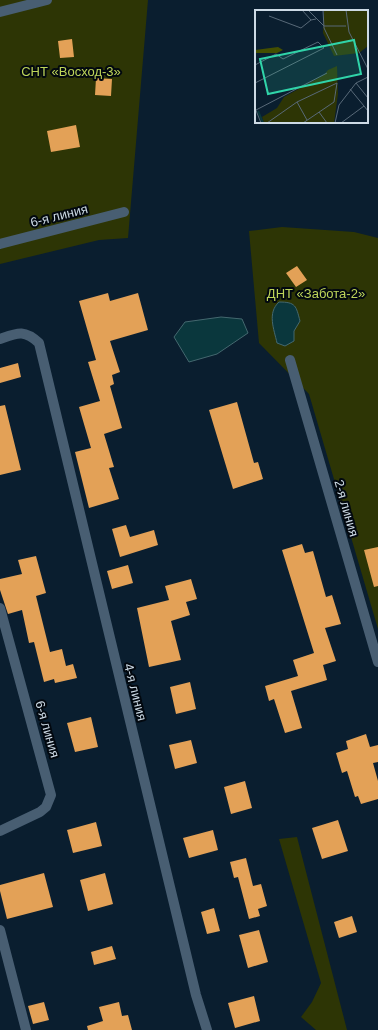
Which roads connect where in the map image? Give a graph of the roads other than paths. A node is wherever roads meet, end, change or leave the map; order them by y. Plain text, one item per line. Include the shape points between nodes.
1 (47, 0) edge
2 (0, 12) edge
3 (124, 212) dead end
4 (0, 244) edge
5 (0, 339) edge
6 (290, 360) dead end
7 (0, 608) edge
8 (378, 662) edge
9 (0, 831) edge
10 (0, 930) edge
11 (26, 1030) edge
12 (207, 1030) edge

1 - 2 street
3 - 4 street, 6-я линия
5 - 12 street, 4-я линия via 18,333 31,336 38,343 194,987
6 - 8 street, 2-я линия
7 - 9 street, 6-я линия via 51,795 46,807 40,812
10 - 11 street

